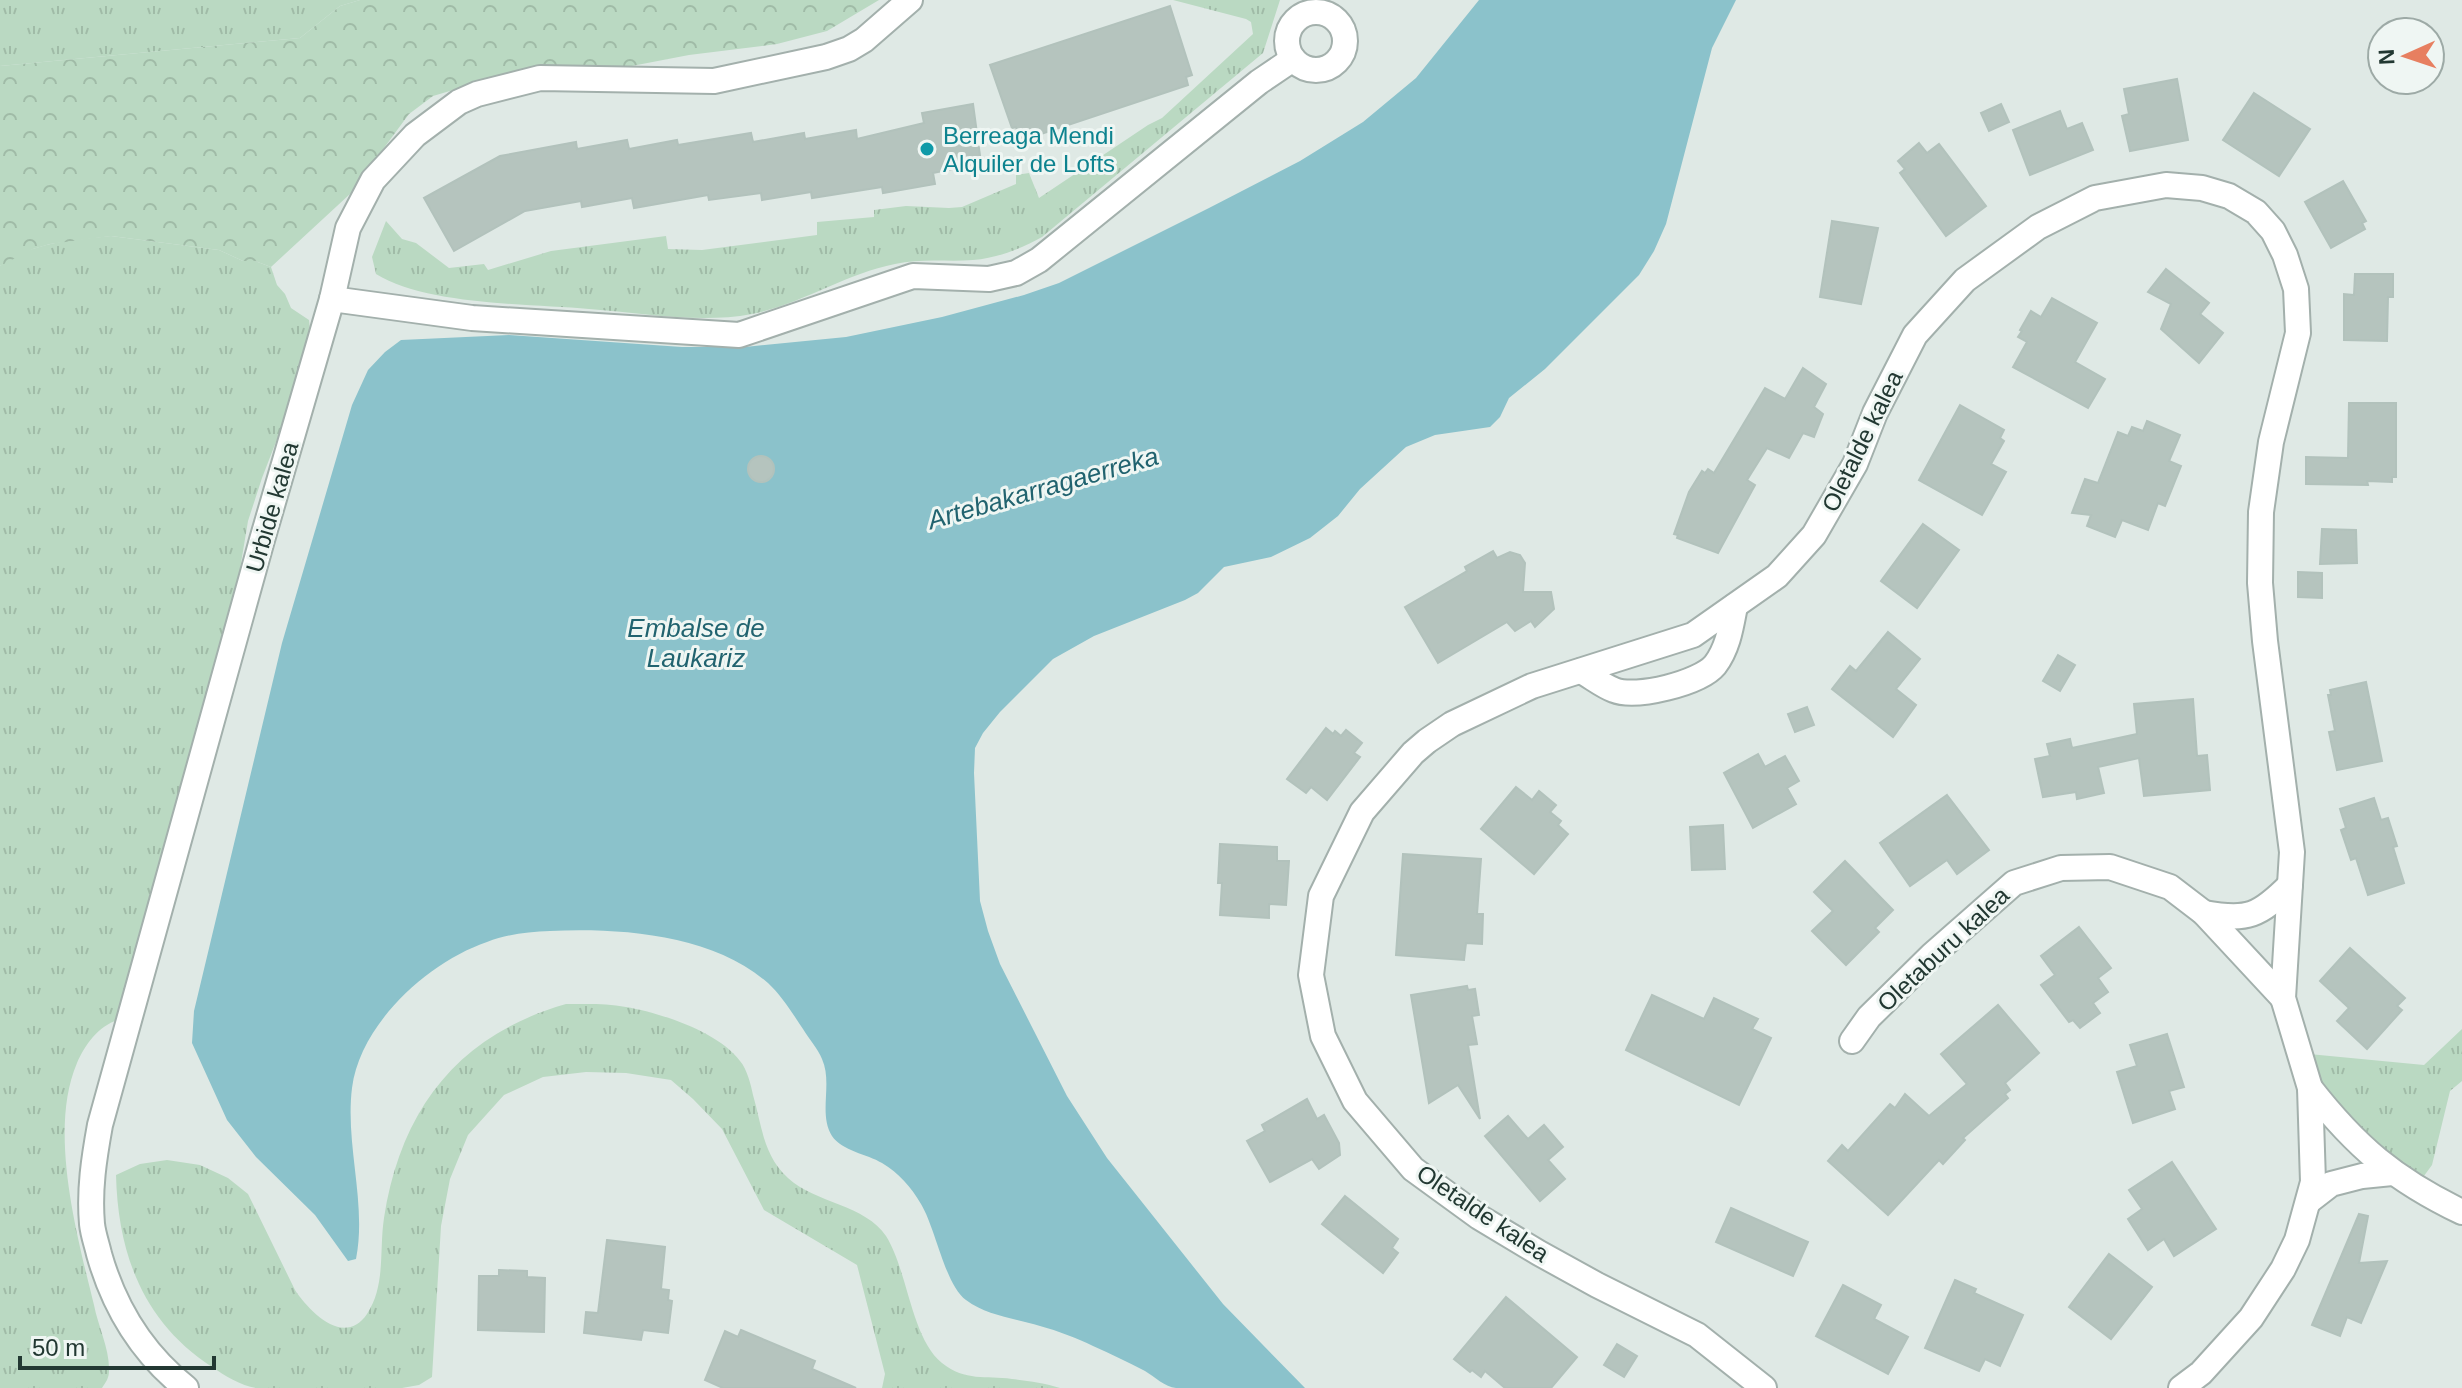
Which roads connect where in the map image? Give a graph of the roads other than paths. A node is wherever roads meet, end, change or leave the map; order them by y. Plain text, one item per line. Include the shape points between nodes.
1 (910, 0) edge
2 (1293, 59) dead end
3 (332, 299) junction
4 (1735, 606) junction
5 (1581, 671) junction
6 (2290, 885) junction
7 (2204, 913) junction
8 (2283, 998) junction
9 (1852, 1041) dead end
10 (2310, 1088) junction
11 (2392, 1173) junction
12 (2309, 1201) junction
13 (2461, 1212) edge
14 (186, 1388) edge
15 (1764, 1388) edge
16 (2181, 1388) edge

1 - 3 street, Urbide kalea via 864,40 826,57 714,81 540,78 469,97 415,135 373,180 348,228
2 - 3 street via 1016,273 989,279 913,276 739,335 472,318
3 - 14 street, Urbide kalea via 104,1109 91,1176 92,1227 107,1282 130,1327 164,1370
4 - 5 street, Oletalde kalea via 1693,635
4 - 5 street via 1727,643 1702,675 1633,694 1615,691
4 - 6 street, Oletalde kalea via 1777,576 1814,535 1855,464 1915,335 1965,280 2038,227 2095,198 2166,185 2229,196 2256,212 2273,231 2296,289 2298,333 2271,442 2261,512 2260,583 2292,852
5 - 15 street, Oletalde kalea via 1532,686 1452,724 1413,753 1362,812 1321,896 1311,975 1323,1036 1355,1101 1413,1169 1539,1253 1697,1335
6 - 7 street via 2257,913 2232,918
6 - 8 street, Oletalde kalea
7 - 8 street, Oletaburu kalea
7 - 9 street, Oletaburu kalea via 2170,887 2110,867 2061,868 2014,883 1932,955
8 - 10 street, Oletalde kalea
10 - 11 street, Oletalde kalea via 2338,1123
10 - 12 street, Oletalde kalea
11 - 12 street via 2331,1184
11 - 13 street, Oletalde kalea
12 - 16 street, Oletalde kalea via 2283,1269 2251,1318

